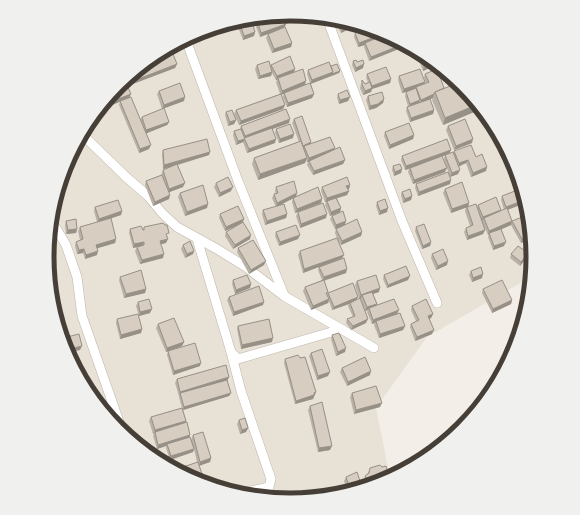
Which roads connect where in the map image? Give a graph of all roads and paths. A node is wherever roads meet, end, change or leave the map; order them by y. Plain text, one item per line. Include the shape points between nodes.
1 (329, 25) edge
2 (187, 44) edge
3 (86, 138) edge
4 (56, 228) edge
5 (197, 239) junction
6 (284, 296) junction
7 (437, 303) dead end
8 (342, 329) junction
9 (374, 348) dead end
10 (231, 352) junction
11 (118, 420) edge
12 (252, 491) edge

1 - 7 street via 402,221
2 - 6 street
3 - 5 street via 177,227
4 - 11 street via 66,245 77,277 82,316
5 - 6 street via 246,266
5 - 10 street
6 - 8 street
8 - 9 street
8 - 10 street via 238,359
10 - 12 street via 241,391 271,479 270,487

